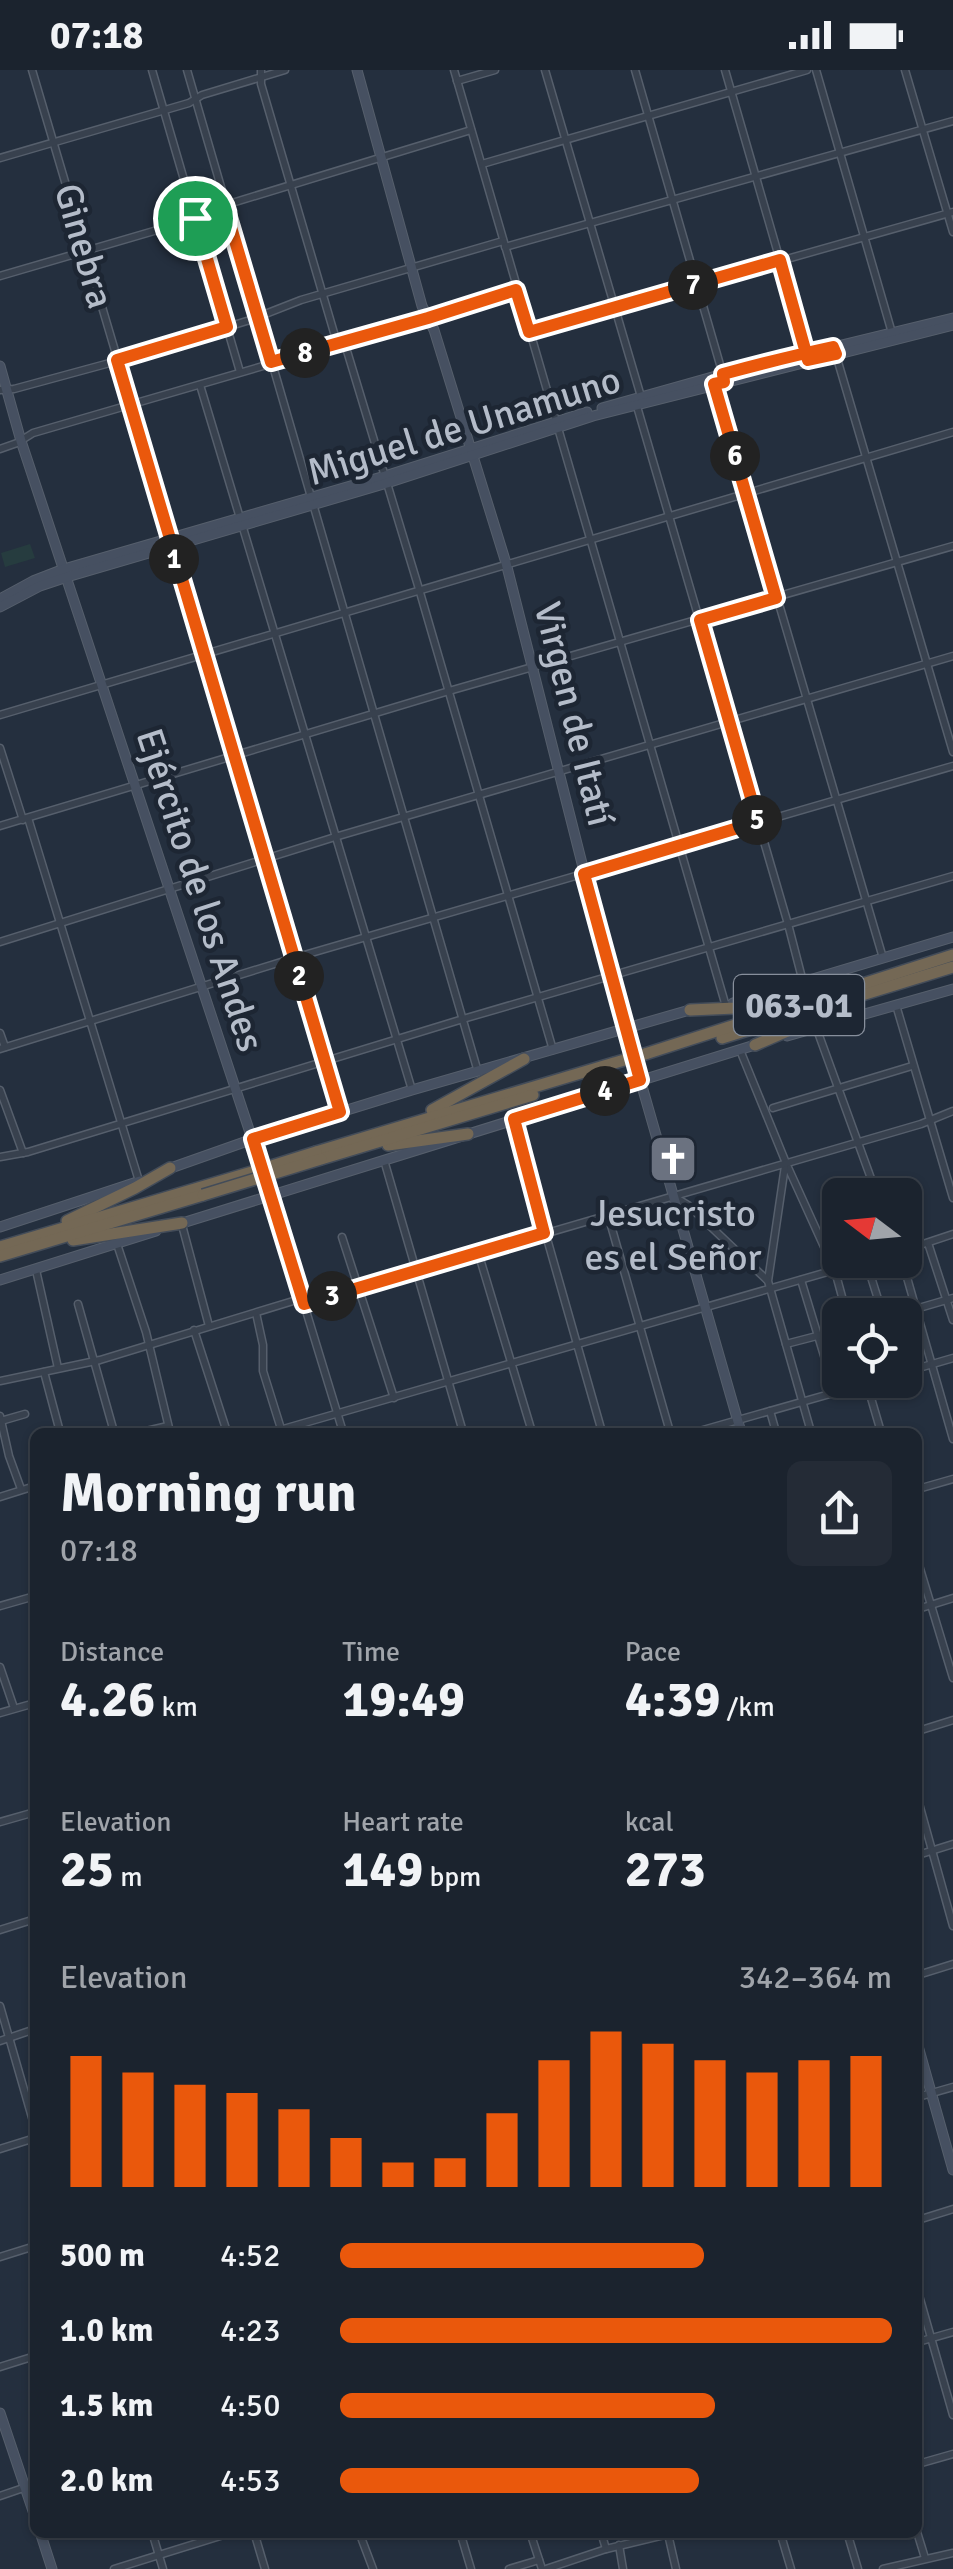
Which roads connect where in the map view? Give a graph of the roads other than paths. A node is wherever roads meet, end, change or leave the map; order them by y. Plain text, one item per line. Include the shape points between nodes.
1 (32, 70) edge
2 (152, 70) edge
3 (187, 70) edge
4 (285, 70) edge
5 (357, 70) edge
6 (454, 70) edge
7 (495, 70) edge
8 (545, 70) edge
9 (635, 70) edge
10 (725, 70) edge
11 (807, 70) edge
12 (816, 70) edge
13 (905, 70) edge
14 (261, 74) edge
15 (457, 81) junction
16 (732, 94) junction
17 (195, 98) junction
18 (164, 110) junction
19 (648, 116) junction
20 (953, 121) edge
21 (923, 129) junction
22 (470, 130) junction
23 (566, 140) junction
24 (54, 143) junction
25 (839, 152) junction
26 (0, 158) edge
27 (380, 158) junction
28 (482, 164) junction
29 (755, 176) junction
30 (291, 185) junction
31 (672, 199) junction
32 (225, 207) junction
33 (950, 212) edge
34 (195, 218) junction
35 (590, 224) junction
36 (953, 232) edge
37 (864, 237) junction
38 (504, 244) junction
39 (86, 252) junction
40 (780, 260) junction
41 (411, 268) junction
42 (0, 276) edge
43 (697, 284) junction
44 (516, 290) junction
45 (324, 293) junction
46 (614, 308) junction
47 (258, 316) junction
48 (428, 318) junction
49 (953, 322) edge
50 (227, 327) junction
51 (529, 332) junction
52 (892, 336) junction
53 (340, 342) junction
54 (834, 350) junction
55 (808, 356) junction
56 (117, 360) junction
57 (271, 362) junction
58 (0, 366) edge
59 (240, 372) junction
60 (718, 379) junction
61 (200, 385) junction
62 (4, 390) edge
63 (638, 400) junction
64 (129, 405) junction
65 (557, 425) junction
66 (953, 432) edge
67 (21, 441) junction
68 (0, 449) edge
69 (471, 452) junction
70 (866, 458) junction
71 (386, 479) junction
72 (746, 494) junction
73 (311, 501) junction
74 (670, 516) junction
75 (241, 520) junction
76 (591, 539) junction
77 (169, 541) junction
78 (953, 546) edge
79 (506, 563) junction
80 (897, 563) junction
81 (65, 573) junction
82 (419, 589) junction
83 (776, 598) junction
84 (0, 599) edge
85 (0, 607) edge
86 (344, 612) junction
87 (700, 620) junction
88 (274, 632) junction
89 (620, 643) junction
90 (204, 654) junction
91 (953, 656) edge
92 (926, 664) junction
93 (532, 669) junction
94 (102, 686) junction
95 (449, 692) junction
96 (806, 699) junction
97 (373, 714) junction
98 (0, 715) edge
99 (729, 721) junction
100 (305, 734) junction
101 (651, 745) junction
102 (0, 748) edge
103 (953, 752) edge
104 (234, 755) junction
105 (953, 766) edge
106 (558, 772) junction
107 (134, 785) junction
108 (480, 796) junction
109 (836, 800) junction
110 (404, 818) junction
111 (25, 819) junction
112 (758, 822) junction
113 (0, 826) edge
114 (335, 837) junction
115 (680, 845) junction
116 (264, 860) junction
117 (584, 874) junction
118 (953, 876) edge
119 (168, 890) junction
120 (508, 897) junction
121 (866, 901) junction
122 (434, 918) junction
123 (58, 924) junction
124 (788, 924) junction
125 (365, 938) junction
126 (953, 938) edge
127 (0, 942) edge
128 (710, 947) junction
129 (953, 955) edge
130 (294, 958) junction
131 (883, 958) junction
132 (953, 967) edge
133 (611, 978) junction
134 (803, 984) junction
135 (880, 984) junction
136 (201, 988) junction
137 (953, 989) edge
138 (538, 998) junction
139 (724, 1003) junction
140 (896, 1006) junction
141 (690, 1010) junction
142 (463, 1020) junction
143 (89, 1022) junction
144 (816, 1027) junction
145 (625, 1028) junction
146 (0, 1034) edge
147 (396, 1040) junction
148 (755, 1045) junction
149 (3, 1048) edge
150 (553, 1050) junction
151 (740, 1050) junction
152 (524, 1059) junction
153 (325, 1062) junction
154 (615, 1066) junction
155 (912, 1066) junction
156 (478, 1072) junction
157 (640, 1080) junction
158 (838, 1088) junction
159 (234, 1089) junction
160 (0, 1090) edge
161 (412, 1090) junction
162 (773, 1108) dead end
163 (340, 1112) junction
164 (953, 1112) edge
165 (514, 1119) junction
166 (929, 1120) junction
167 (121, 1123) junction
168 (468, 1134) junction
169 (364, 1137) junction
170 (253, 1139) junction
171 (856, 1142) junction
172 (23, 1153) junction
173 (322, 1156) junction
174 (0, 1157) edge
175 (384, 1160) junction
176 (786, 1163) junction
177 (170, 1168) junction
178 (871, 1178) edge
179 (139, 1181) junction
180 (201, 1191) junction
181 (270, 1196) junction
182 (672, 1196) junction
183 (953, 1198) edge
184 (608, 1215) junction
185 (182, 1224) junction
186 (0, 1228) edge
187 (544, 1233) junction
188 (953, 1234) edge
189 (342, 1237) dead end
190 (14, 1242) junction
191 (822, 1242) edge
192 (928, 1242) junction
193 (117, 1244) junction
194 (922, 1244) edge
195 (0, 1246) edge
196 (478, 1252) junction
197 (0, 1256) edge
198 (36, 1270) junction
199 (416, 1271) junction
200 (822, 1274) edge
201 (0, 1280) edge
202 (801, 1280) junction
203 (770, 1285) junction
204 (360, 1288) junction
205 (950, 1299) edge
206 (303, 1301) junction
207 (78, 1304) dead end
208 (922, 1307) edge
209 (706, 1308) junction
210 (256, 1313) junction
211 (953, 1320) edge
212 (209, 1326) junction
213 (640, 1327) junction
214 (194, 1330) junction
215 (922, 1330) edge
216 (822, 1335) edge
217 (818, 1336) junction
218 (148, 1344) junction
219 (577, 1344) junction
220 (786, 1344) junction
221 (822, 1349) edge
222 (953, 1358) edge
223 (93, 1361) junction
224 (512, 1363) junction
225 (932, 1364) junction
226 (922, 1367) edge
227 (58, 1368) junction
228 (44, 1372) junction
229 (0, 1381) edge
230 (448, 1382) junction
231 (822, 1396) edge
232 (394, 1398) junction
233 (871, 1398) edge
234 (802, 1401) junction
235 (770, 1411) junction
236 (24, 1414) dead end
237 (338, 1415) junction
238 (0, 1418) edge
239 (738, 1420) junction
240 (950, 1421) edge
241 (59, 1428) edge
242 (113, 1428) edge
243 (169, 1428) edge
244 (226, 1428) edge
245 (278, 1428) edge
246 (293, 1428) edge
247 (342, 1428) edge
248 (462, 1428) edge
249 (531, 1428) edge
250 (601, 1428) edge
251 (669, 1428) edge
252 (710, 1428) edge
253 (741, 1428) edge
254 (775, 1428) edge
255 (810, 1428) edge
256 (880, 1428) edge
257 (953, 1439) edge
258 (953, 1480) edge
259 (30, 1487) edge
260 (922, 1488) edge
261 (21, 1490) junction
262 (0, 1496) edge
263 (922, 1576) edge
264 (30, 1597) edge
265 (953, 1598) edge
266 (930, 1605) junction
267 (0, 1606) edge
268 (922, 1608) edge
269 (0, 1667) edge
270 (953, 1678) edge
271 (30, 1703) edge
272 (14, 1708) junction
273 (0, 1713) edge
274 (953, 1720) edge
275 (922, 1730) edge
276 (30, 1813) edge
277 (922, 1814) edge
278 (0, 1822) edge
279 (953, 1844) edge
280 (932, 1850) junction
281 (922, 1853) edge
282 (30, 1920) edge
283 (953, 1926) edge
284 (0, 1930) edge
285 (953, 1964) edge
286 (922, 1974) edge
287 (0, 2006) edge
288 (30, 2031) edge
289 (9, 2038) junction
290 (0, 2041) edge
291 (922, 2059) edge
292 (953, 2087) edge
293 (932, 2093) junction
294 (922, 2097) edge
295 (30, 2111) edge
296 (30, 2140) edge
297 (0, 2149) edge
298 (953, 2170) edge
299 (953, 2210) edge
300 (922, 2219) edge
301 (30, 2248) edge
302 (0, 2258) edge
303 (922, 2306) edge
304 (953, 2332) edge
305 (931, 2338) junction
306 (922, 2341) edge
307 (30, 2358) edge
308 (0, 2367) edge
309 (0, 2413) edge
310 (953, 2415) edge
311 (953, 2454) edge
312 (922, 2463) edge
313 (30, 2486) edge
314 (0, 2496) edge
315 (42, 2538) edge
316 (154, 2538) edge
317 (214, 2538) edge
318 (256, 2538) edge
319 (361, 2538) edge
320 (462, 2538) edge
321 (532, 2538) edge
322 (603, 2538) edge
323 (650, 2538) edge
324 (672, 2538) edge
325 (782, 2538) edge
326 (849, 2538) edge
327 (920, 2538) edge
328 (620, 2545) junction
329 (606, 2549) junction
330 (953, 2553) edge
331 (159, 2555) junction
332 (925, 2558) junction
333 (539, 2560) junction
334 (52, 2569) edge
335 (114, 2569) edge
336 (163, 2569) edge
337 (265, 2569) edge
338 (373, 2569) edge
339 (471, 2569) edge
340 (508, 2569) edge
341 (544, 2569) edge
342 (623, 2569) edge
343 (676, 2569) edge
344 (790, 2569) edge
345 (858, 2569) edge
346 (883, 2569) edge

1 - 24 street, Ginebra
2 - 18 street
3 - 17 street
4 - 14 street
5 - 27 street, Virgen de Itatí
6 - 15 street
7 - 15 street
8 - 23 street
9 - 19 street
10 - 16 street
11 - 16 street
12 - 25 street
13 - 21 street
14 - 17 street
14 - 30 street
15 - 22 street
16 - 19 street
16 - 29 street
17 - 18 street
17 - 32 street
18 - 24 street
18 - 34 street
19 - 23 street
19 - 31 street
20 - 21 street
21 - 25 street
21 - 33 street
22 - 27 street
22 - 28 street
23 - 28 street
23 - 35 street
24 - 26 street
24 - 39 street, Ginebra
25 - 29 street
25 - 37 street
27 - 30 street
27 - 41 street, Virgen de Itatí
28 - 38 street
29 - 31 street
29 - 40 street
30 - 32 street
30 - 45 street
31 - 35 street
31 - 43 street
32 - 34 street
32 - 47 street
33 - 36 street
33 - 37 street
34 - 39 street
34 - 50 street
35 - 38 street
35 - 46 street
37 - 40 street
37 - 52 street
38 - 41 street
38 - 44 street
39 - 42 street
39 - 56 street, Ginebra
40 - 43 street
40 - 55 street
41 - 45 street
41 - 48 street, Virgen de Itatí
43 - 46 street
43 - 60 street
44 - 48 street
44 - 51 street
45 - 47 street
45 - 53 street
46 - 51 street
46 - 63 street
47 - 50 street
47 - 57 street
48 - 53 street
48 - 69 street, Virgen de Itatí
49 - 52 street, Miguel de Unamuno
50 - 56 street
50 - 59 street
51 - 65 street
52 - 54 street, Miguel de Unamuno
53 - 57 street
53 - 71 street
54 - 55 street, Miguel de Unamuno
54 - 70 street
55 - 60 street, Miguel de Unamuno
56 - 62 street
56 - 64 street, Ginebra
57 - 59 street
57 - 73 street
58 - 62 street, Ejército de los Andes
59 - 61 street
60 - 63 street, Miguel de Unamuno
60 - 72 street
61 - 64 street
61 - 75 street
62 - 67 street, Ejército de los Andes
63 - 65 street, Miguel de Unamuno
63 - 74 street
64 - 67 street
64 - 77 street, Ginebra
65 - 69 street, Miguel de Unamuno
65 - 76 street
66 - 70 street
67 - 68 street
67 - 81 street, Ejército de los Andes
69 - 71 street, Miguel de Unamuno
69 - 79 street, Virgen de Itatí
70 - 72 street
70 - 80 street
71 - 73 street, Miguel de Unamuno
71 - 82 street
72 - 74 street
72 - 83 street
73 - 75 street, Miguel de Unamuno
73 - 86 street
74 - 76 street
74 - 87 street
75 - 77 street, Miguel de Unamuno
75 - 88 street
76 - 79 street
76 - 89 street
77 - 81 street, Miguel de Unamuno
77 - 90 street, Ginebra
78 - 80 street
79 - 82 street
79 - 93 street, Virgen de Itatí
80 - 83 street
80 - 92 street
81 - 84 street, Miguel de Unamuno
81 - 85 street, Miguel de Unamuno
81 - 94 street, Ejército de los Andes
82 - 86 street
82 - 95 street
83 - 87 street
83 - 96 street
86 - 88 street
86 - 97 street
87 - 89 street
87 - 99 street
88 - 90 street
88 - 100 street
89 - 93 street
89 - 101 street
90 - 94 street
90 - 104 street, Ginebra
91 - 92 street
92 - 96 street
92 - 103 street
93 - 95 street
93 - 106 street, Virgen de Itatí
94 - 98 street
94 - 107 street, Ejército de los Andes
95 - 97 street
95 - 108 street
96 - 99 street
96 - 109 street
97 - 100 street
97 - 110 street
99 - 101 street
99 - 112 street
100 - 104 street
100 - 114 street
101 - 106 street
101 - 115 street
102 - 111 street
104 - 107 street
104 - 116 street, Ginebra
105 - 109 street
106 - 108 street
106 - 117 street, Virgen de Itatí
107 - 111 street
107 - 119 street, Ejército de los Andes
108 - 110 street
108 - 120 street
109 - 112 street
109 - 121 street
110 - 114 street
110 - 122 street
111 - 113 street
111 - 123 street
112 - 115 street
112 - 124 street
114 - 116 street
114 - 125 street
115 - 117 street
115 - 128 street
116 - 119 street
116 - 130 street, Ginebra
117 - 120 street
117 - 133 street, Virgen de Itatí
118 - 121 street
119 - 123 street
119 - 136 street, Ejército de los Andes
120 - 122 street
120 - 138 street
121 - 124 street
121 - 131 street
122 - 125 street
122 - 142 street
123 - 127 street
123 - 143 street
124 - 128 street
124 - 134 street
125 - 130 street
125 - 147 street
126 - 131 street
128 - 133 street
128 - 139 street
129 - 135 highway, 063-01
130 - 136 street
130 - 153 street, Ginebra
131 - 134 street
132 - 135 highway, 063-01
133 - 138 street
133 - 145 street, Virgen de Itatí
134 - 139 street
135 - 141 highway
135 - 148 highway
135 - 154 highway, 063-01, bridge
136 - 143 street
136 - 159 street, Ejército de los Andes
137 - 140 street
138 - 142 street
138 - 150 street
139 - 141 street
140 - 144 street
140 - 155 street
141 - 145 street
142 - 147 street
142 - 156 street
143 - 149 street
143 - 167 street
144 - 148 street
144 - 158 street
145 - 150 street
145 - 157 street, Virgen de Itatí
146 - 149 street
147 - 153 street
147 - 161 street
148 - 151 street
150 - 152 street
151 - 157 street
151 - 176 street
152 - 156 street
152 - 169 highway via 448,1103
153 - 159 street
153 - 163 street, Ginebra
154 - 169 highway, 063-01
154 - 173 highway, 063-01
155 - 158 street
155 - 166 street
156 - 161 street
157 - 165 street
157 - 182 street, Virgen de Itatí
158 - 162 street
158 - 171 street
159 - 167 street
159 - 170 street, Ejército de los Andes
160 - 172 street
161 - 163 street
163 - 170 street
164 - 166 street
165 - 168 street
165 - 187 street
166 - 171 street
166 - 183 street
167 - 172 street
167 - 179 street
168 - 173 highway
168 - 175 street
169 - 173 highway, 063-01
170 - 177 street
170 - 181 street, Ejército de los Andes
171 - 176 street
171 - 178 street
172 - 174 street
173 - 180 highway, 063-01, bridge
175 - 181 street
175 - 199 street
176 - 182 street
176 - 191 street
176 - 203 street
177 - 179 street
177 - 190 highway
179 - 186 street
180 - 190 highway, 063-01
180 - 197 highway, 063-01
181 - 185 street
181 - 206 street, Ejército de los Andes
182 - 184 street
182 - 203 street
182 - 209 street, Virgen de Itatí
184 - 187 street
184 - 213 street
185 - 193 street
185 - 197 highway
185 - 212 street
187 - 196 street
187 - 219 street
188 - 192 street
189 - 204 street
190 - 195 highway, 063-01
192 - 194 street
192 - 205 street
193 - 198 street
193 - 218 street
196 - 199 street
196 - 224 street
198 - 201 street
198 - 227 street
199 - 204 street
199 - 230 street
200 - 202 street
202 - 203 street
202 - 217 street
203 - 209 street
203 - 220 street
204 - 206 street
204 - 232 street
205 - 208 street
205 - 211 street
206 - 210 street
206 - 237 street, Ejército de los Andes
207 - 223 street
209 - 213 street
209 - 239 street, Virgen de Itatí
210 - 212 street
210 - 245 street
212 - 214 street
213 - 219 street
213 - 251 street
214 - 218 street
214 - 244 street
215 - 225 street
216 - 217 street
217 - 220 street
217 - 221 street
218 - 223 street
218 - 243 street
219 - 224 street
219 - 250 street
220 - 234 street
222 - 225 street
223 - 227 street
223 - 242 street
224 - 230 street
224 - 249 street
225 - 226 street
225 - 240 street
227 - 228 street
228 - 229 street
228 - 241 street
230 - 232 street
230 - 248 street
231 - 234 street
232 - 237 street
233 - 256 street
234 - 235 street
234 - 255 street
235 - 239 street
235 - 254 street
236 - 238 street
237 - 246 street
237 - 247 street, Ejército de los Andes
238 - 261 street
239 - 252 street
239 - 253 street, Virgen de Itatí
240 - 257 street
258 - 260 street
259 - 261 street
261 - 262 street
263 - 266 street
264 - 267 street
265 - 266 street
266 - 268 street
266 - 270 street
269 - 272 street
271 - 272 street
272 - 273 street
274 - 275 street
276 - 278 street
277 - 280 street
279 - 280 street
280 - 281 street
280 - 283 street
282 - 284 street
285 - 286 street
287 - 289 street
288 - 289 street
289 - 290 street
289 - 295 street
291 - 293 street
292 - 293 street
293 - 294 street
293 - 298 street
296 - 297 street
299 - 300 street
301 - 302 street
303 - 305 street
304 - 305 street
305 - 306 street
305 - 310 street
307 - 308 street
309 - 313 street
311 - 312 street
313 - 314 street
315 - 334 street
316 - 331 street
317 - 331 street
318 - 337 street
319 - 338 street
320 - 339 street
321 - 333 street
322 - 329 street
323 - 328 street
324 - 343 street
325 - 344 street
326 - 345 street
327 - 332 street
328 - 329 street
328 - 342 street
329 - 341 street
330 - 332 street
331 - 335 street
331 - 336 street
332 - 346 street
333 - 340 street
333 - 341 street

